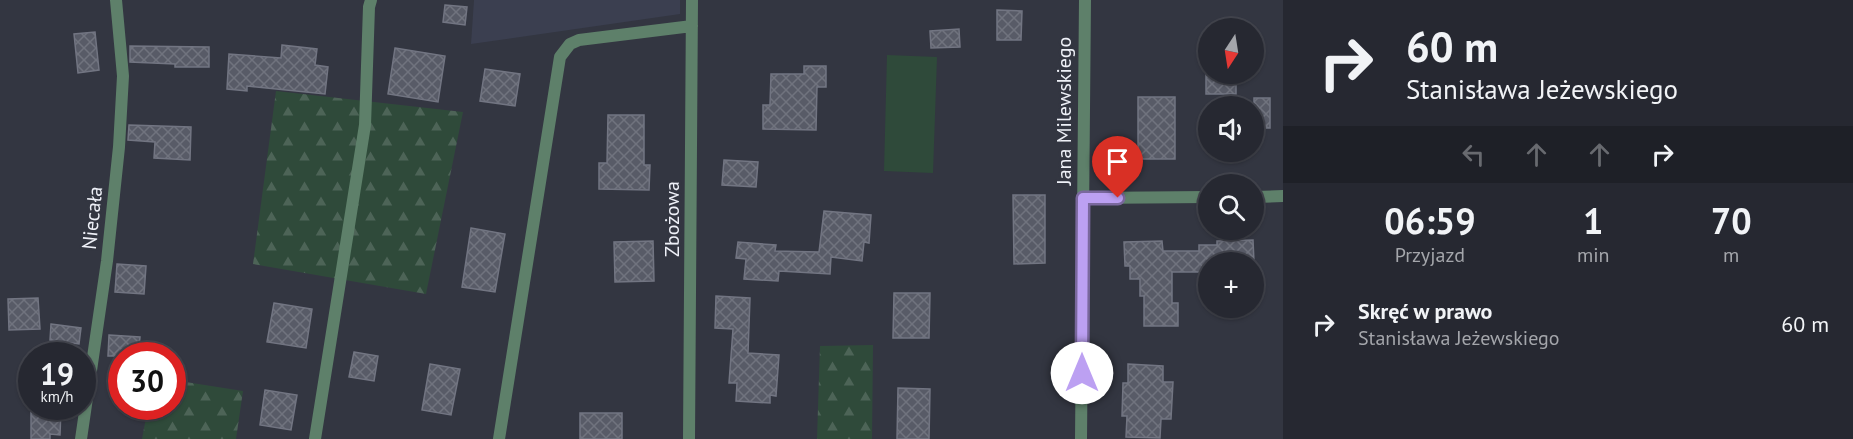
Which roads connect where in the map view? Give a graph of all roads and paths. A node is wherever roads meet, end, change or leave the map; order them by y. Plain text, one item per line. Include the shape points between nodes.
1 (116, 0) edge
2 (371, 0) edge
3 (692, 0) edge
4 (1085, 0) edge
5 (692, 27) junction
6 (1264, 196) edge
7 (1283, 196) edge
8 (1198, 197) edge
9 (1083, 198) junction
10 (81, 439) edge
11 (315, 439) edge
12 (500, 439) edge
13 (689, 439) edge
14 (1081, 439) edge

1 - 10 street, Niecała via 123,76 118,147 107,261
2 - 11 street via 365,125
3 - 5 street, Zbożowa
4 - 9 street, Jana Milewskiego
5 - 12 street via 579,40 570,44 560,57
5 - 13 street, Zbożowa
6 - 7 street
8 - 9 street
9 - 14 street, Jana Milewskiego

